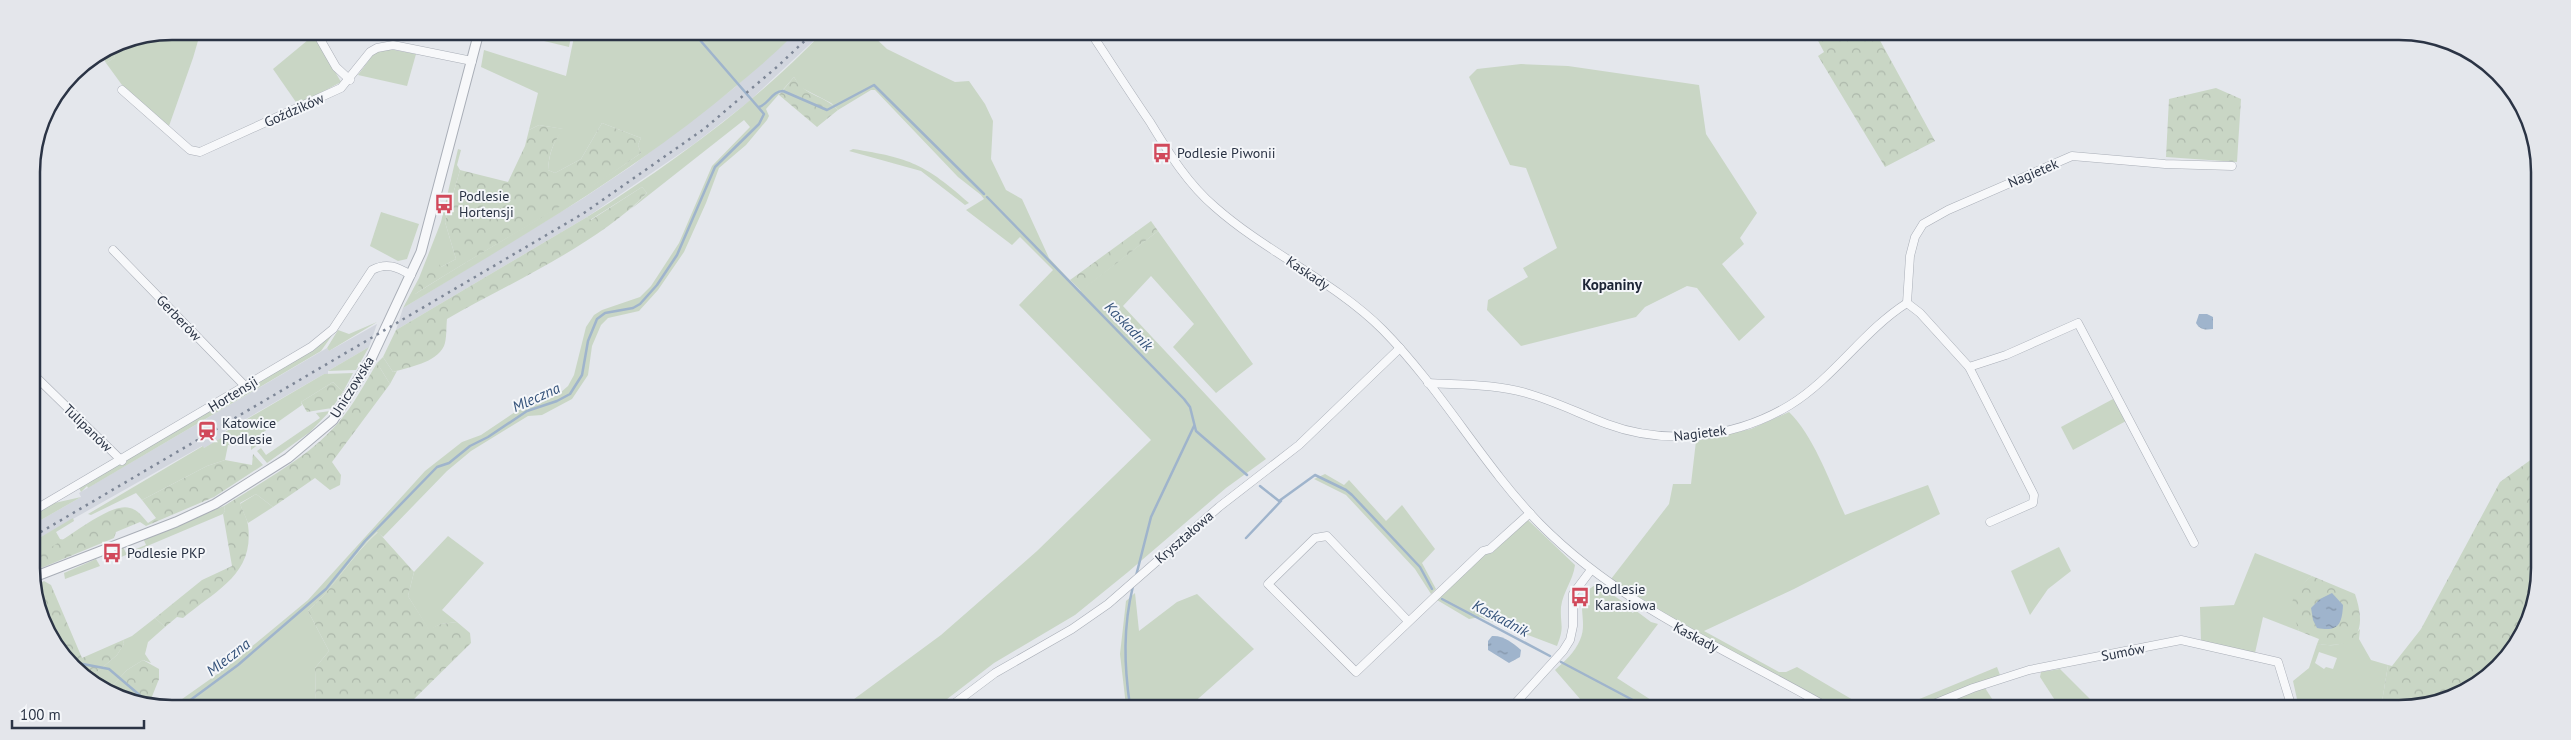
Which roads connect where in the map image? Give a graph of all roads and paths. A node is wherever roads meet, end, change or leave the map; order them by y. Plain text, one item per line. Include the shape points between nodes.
1 (321, 40) edge
2 (477, 40) edge
3 (1095, 40) edge
4 (472, 61) junction
5 (350, 80) junction
6 (122, 90) dead end
7 (2232, 166) dead end
8 (113, 250) dead end
9 (411, 275) junction
10 (1907, 303) junction
11 (1400, 348) junction
12 (1969, 367) junction
13 (40, 381) edge
14 (1428, 383) junction
15 (245, 386) junction
16 (122, 461) junction
17 (40, 508) edge
18 (1530, 513) junction
19 (1990, 522) dead end
20 (2194, 543) dead end
21 (1591, 570) junction
22 (40, 574) edge
23 (1408, 621) junction
24 (959, 700) edge
25 (1518, 700) edge
26 (1814, 700) edge
27 (1944, 700) edge
28 (2290, 700) edge

1 - 5 street via 336,66
2 - 4 street, Uniczowska
3 - 11 street, Kaskady via 1194,187 1226,217 1359,309
4 - 5 street, Goździków via 393,45 383,46 370,52
4 - 9 street, Uniczowska via 427,235
5 - 6 street, Goździków via 335,91 195,152
7 - 10 street, Nagietek via 2072,156 1923,224 1915,237 1910,256
8 - 15 street, Gerberów
9 - 15 street, Hortensji via 392,266 379,266 372,270 333,329 301,354
9 - 22 street, Uniczowska via 353,390 332,420 308,443 206,509
10 - 12 street
10 - 14 street, Nagietek via 1792,404 1767,418 1707,434 1650,436 1607,424 1525,392
11 - 14 street, Kaskady
11 - 24 street, Kryształowa via 1299,445 1219,506 1090,618 1007,666
12 - 19 street via 2034,495 2033,503
12 - 20 street via 2078,323
13 - 16 street, Tulipanów
14 - 18 street, Kaskady
15 - 16 street, Hortensji
16 - 17 street, Hortensji
18 - 21 street, Kaskady
18 - 23 street via 1490,549 1483,551
21 - 25 street via 1573,594 1570,640
21 - 26 street, Kaskady via 1663,619
23 - 23 street via 1356,672 1268,584 1315,538 1327,536
27 - 28 street, Sumów via 2029,670 2181,640 2278,662

